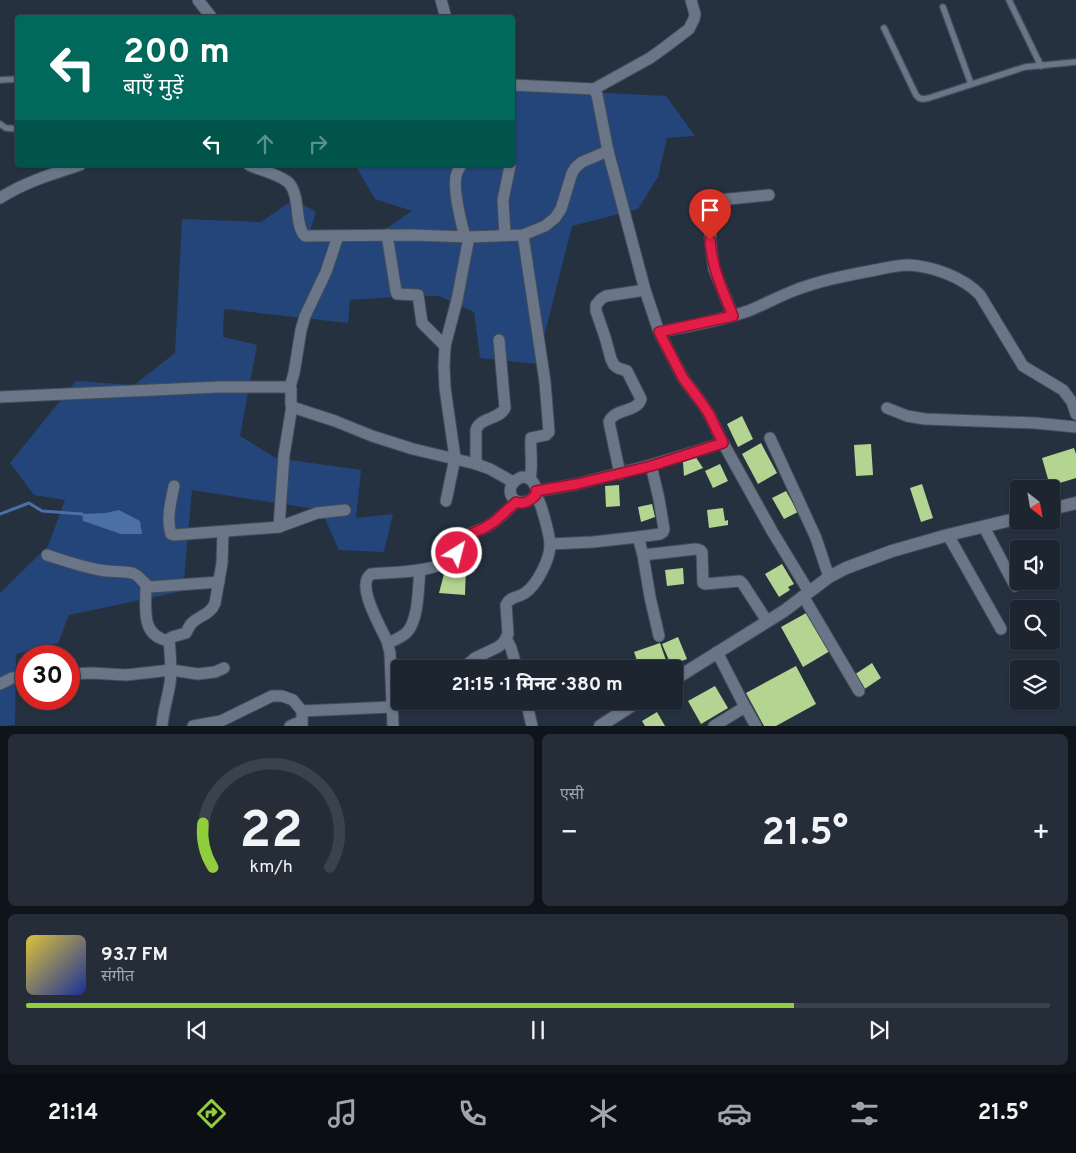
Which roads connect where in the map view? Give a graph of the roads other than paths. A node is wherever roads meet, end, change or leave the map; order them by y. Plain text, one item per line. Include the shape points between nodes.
1 (198, 0) edge
2 (441, 0) edge
3 (691, 0) edge
4 (1009, 0) edge
5 (943, 7) dead end
6 (210, 15) edge
7 (445, 15) edge
8 (884, 28) dead end
9 (1076, 62) edge
10 (1041, 66) junction
11 (15, 78) edge
12 (0, 80) edge
13 (971, 84) junction
14 (515, 85) edge
15 (594, 89) junction
16 (0, 124) edge
17 (15, 129) edge
18 (608, 151) junction
19 (74, 167) edge
20 (254, 167) edge
21 (460, 167) edge
22 (510, 167) edge
23 (769, 195) dead end
24 (0, 198) edge
25 (387, 235) junction
26 (505, 235) junction
27 (523, 235) junction
28 (338, 236) junction
29 (467, 237) junction
30 (645, 290) junction
31 (733, 316) junction
32 (659, 332) junction
33 (499, 340) dead end
34 (445, 346) junction
35 (290, 388) junction
36 (0, 397) edge
37 (292, 406) junction
38 (887, 408) dead end
39 (1076, 414) edge
40 (1076, 427) edge
41 (770, 438) dead end
42 (723, 443) junction
43 (455, 458) junction
44 (476, 464) junction
45 (651, 466) junction
46 (620, 474) junction
47 (530, 479) junction
48 (513, 482) junction
49 (174, 486) dead end
50 (536, 494) junction
51 (446, 501) dead end
52 (516, 502) junction
53 (1076, 503) edge
54 (1060, 507) edge
55 (345, 510) dead end
56 (1010, 520) edge
57 (279, 526) junction
58 (984, 527) junction
59 (224, 532) junction
60 (948, 536) junction
61 (638, 537) junction
62 (550, 544) junction
63 (47, 555) dead end
64 (643, 555) junction
65 (420, 570) junction
66 (1010, 576) edge
67 (829, 577) junction
68 (219, 582) junction
69 (146, 586) junction
70 (806, 594) junction
71 (768, 621) junction
72 (1001, 629) dead end
73 (659, 636) dead end
74 (506, 638) junction
75 (169, 641) junction
76 (388, 643) junction
77 (717, 652) junction
78 (473, 660) edge
79 (514, 660) edge
80 (391, 665) edge
81 (224, 668) dead end
82 (171, 670) junction
83 (80, 674) edge
84 (683, 674) edge
85 (15, 678) edge
86 (0, 684) edge
87 (859, 691) dead end
88 (391, 701) edge
89 (745, 707) junction
90 (394, 710) edge
91 (528, 710) edge
92 (624, 710) edge
93 (302, 719) edge
94 (162, 726) edge
95 (193, 726) edge
96 (290, 726) edge
97 (393, 726) edge
98 (532, 726) edge
99 (600, 726) edge
100 (714, 726) edge
101 (756, 726) edge

1 - 6 street
2 - 7 street
3 - 15 street via 694,19 689,29 650,58
4 - 10 lane
5 - 13 lane
8 - 13 lane via 919,98 929,98
9 - 10 lane
10 - 13 lane via 1025,66
11 - 12 lane
14 - 15 street
15 - 18 street via 598,95
16 - 17 lane
18 - 27 street via 576,167 564,203 555,218
18 - 30 street
19 - 24 street via 29,182
20 - 28 street via 288,182 295,195 303,235
21 - 29 street via 456,176 457,201
22 - 26 street via 503,200
23 - 31 street via 719,200 713,208 710,240 714,269
25 - 28 street
25 - 29 street
25 - 34 street via 397,294 418,295 422,323
26 - 27 street
26 - 29 street
27 - 47 street via 545,382 549,432 531,438
28 - 35 street via 326,272 305,316
29 - 34 street via 457,300
30 - 32 street
30 - 46 street via 606,296 596,305 610,360 627,371 641,399 637,406 614,415 609,422
31 - 32 street
31 - 39 street via 810,284 848,275 908,266 941,272 973,287 1023,366 1063,390
32 - 42 street
33 - 44 street via 505,408 504,412 478,426
34 - 43 street via 445,388
35 - 36 street via 219,387
35 - 37 street
37 - 43 street via 372,436
37 - 57 street via 284,455
38 - 40 street via 925,420
41 - 67 street via 816,538
42 - 45 street
42 - 70 street
43 - 44 street
43 - 51 street
44 - 48 street
45 - 46 street
45 - 61 street via 664,529 660,534
46 - 50 street
47 - 48 street via 522,477
47 - 50 street
48 - 52 street via 510,491
49 - 59 street via 170,534
50 - 52 street via 531,501
50 - 62 street
52 - 65 street via 494,522 462,538 457,553 449,560
53 - 54 street
55 - 57 street via 317,513
56 - 58 street
57 - 59 street
58 - 60 street
58 - 66 street
59 - 68 street
60 - 67 street via 892,551
60 - 72 street
61 - 62 street
61 - 64 street
62 - 74 street via 538,579 525,593 507,602
63 - 69 street via 86,567 132,573
64 - 71 street via 700,550 704,583 740,581
64 - 73 street
65 - 76 street via 413,621 408,631
65 - 76 street via 372,574 366,580 368,600
67 - 70 street
68 - 69 street
68 - 75 street via 210,612 190,624 186,633
69 - 75 street via 147,624 159,640
70 - 71 street
70 - 87 street
71 - 77 street
74 - 78 street via 503,644
74 - 79 street
75 - 82 street
76 - 80 street
77 - 84 street
77 - 89 street
81 - 82 street via 198,674
82 - 83 street
82 - 94 street
85 - 86 street
88 - 93 street
89 - 100 street
89 - 101 street
90 - 97 street
91 - 98 street
92 - 99 street
93 - 95 street via 292,700 272,696 221,721
93 - 96 street

